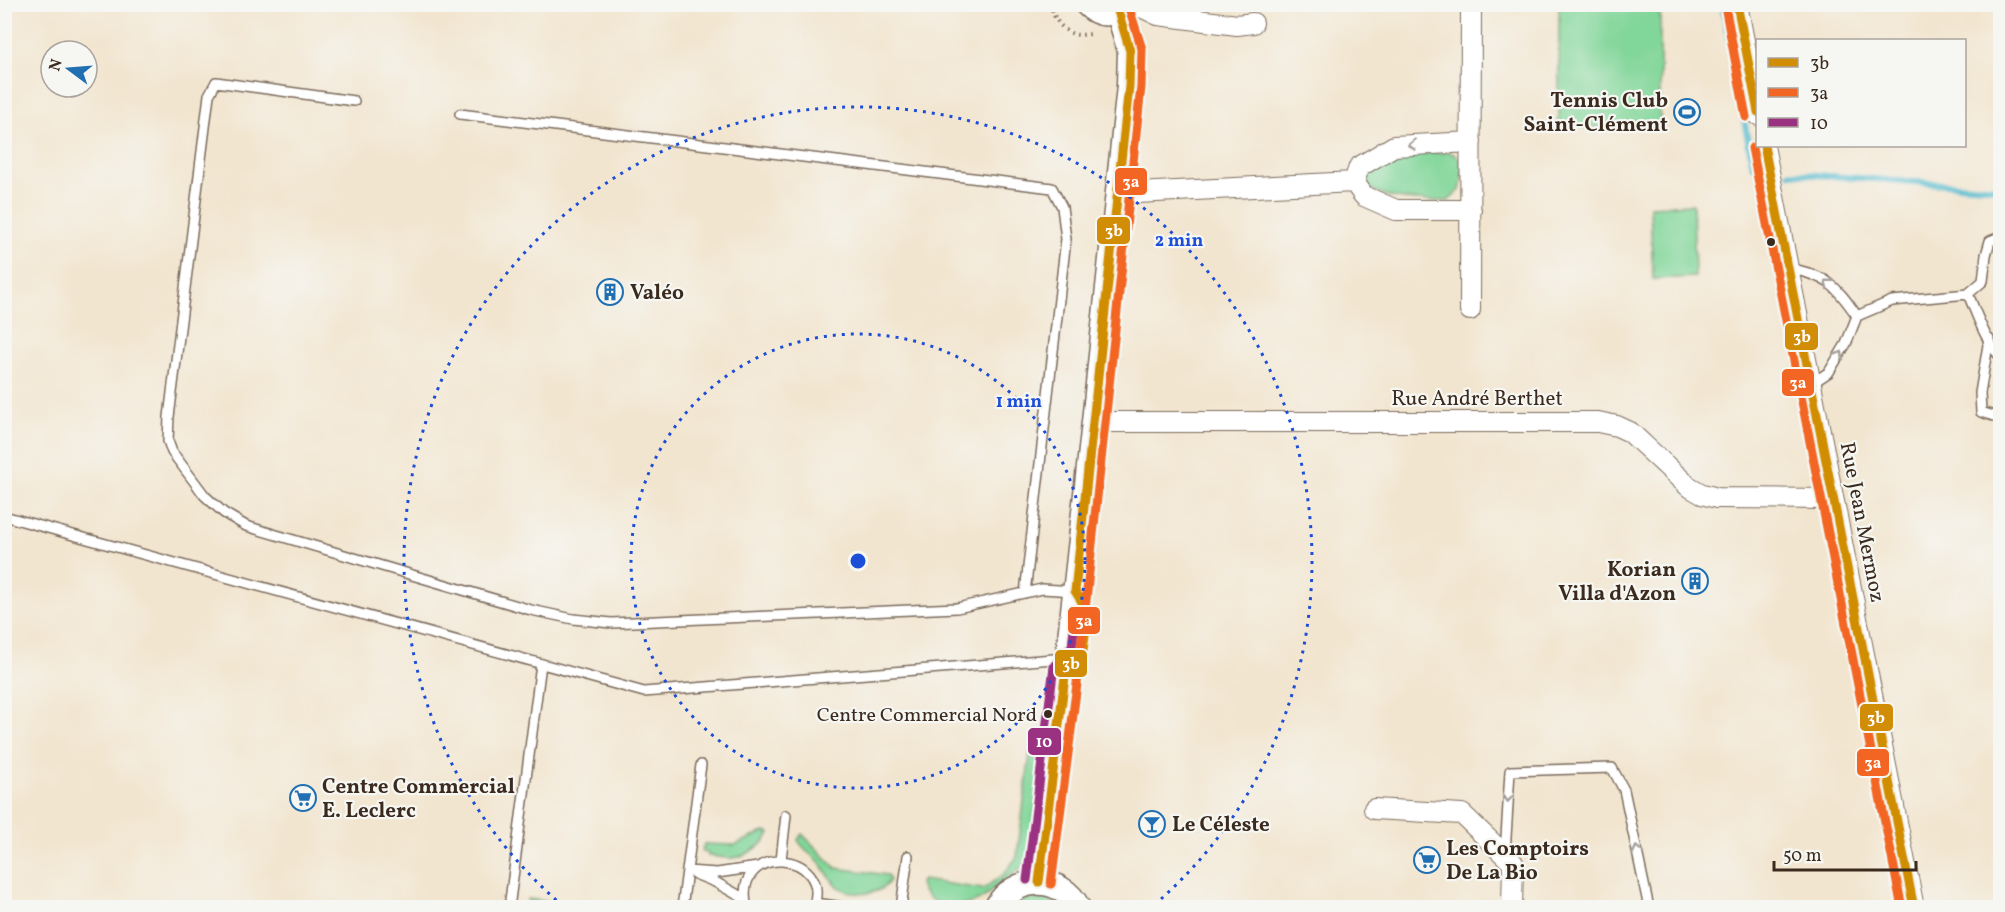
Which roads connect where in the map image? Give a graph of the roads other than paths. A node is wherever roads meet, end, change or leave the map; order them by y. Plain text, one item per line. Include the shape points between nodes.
1 (1087, 4) edge
2 (1471, 4) edge
3 (1737, 4) edge
4 (1127, 7) edge
5 (1253, 23) dead end
6 (354, 101) dead end
7 (1756, 104) edge
8 (460, 114) dead end
9 (1471, 142) junction
10 (1764, 147) edge
11 (1354, 182) junction
12 (1117, 194) junction
13 (1471, 210) junction
14 (2001, 237) edge
15 (1788, 268) junction
16 (1968, 294) junction
17 (1470, 310) dead end
18 (1857, 316) junction
19 (1989, 339) junction
20 (2001, 356) edge
21 (1811, 384) junction
22 (2001, 418) edge
23 (1094, 422) junction
24 (1833, 499) junction
25 (4, 516) edge
26 (1075, 591) junction
27 (1025, 593) junction
28 (540, 664) junction
29 (1067, 664) junction
30 (701, 765) dead end
31 (1368, 807) dead end
32 (786, 815) dead end
33 (908, 856) dead end
34 (1505, 856) junction
35 (781, 860) junction
36 (758, 867) junction
37 (687, 872) junction
38 (1039, 882) junction
39 (746, 903) edge
40 (814, 905) edge
41 (509, 908) edge
42 (682, 908) edge
43 (850, 908) edge
44 (901, 908) edge
45 (996, 908) edge
46 (1078, 908) edge
47 (1512, 908) edge
48 (1648, 908) edge
49 (1914, 908) edge

1 - 4 street via 1109,14
2 - 9 street
3 - 7 street
4 - 5 street via 1158,15 1237,25
4 - 12 street via 1128,95
6 - 27 lane via 216,82 209,95 168,441 205,496 224,513 246,526 531,610 602,622 957,608
8 - 27 lane via 1052,188 1062,207 1066,239
9 -> 11 street via 1394,146 1359,167
9 - 13 street
10 - 15 street, Rue Jean Mermoz
11 - 12 street
11 - 13 street via 1364,196 1396,210
12 - 23 street
13 - 17 street
14 - 16 lane via 1990,241 1983,281
18 -> 15 lane via 1822,277
15 - 21 street, Rue Jean Mermoz
16 - 18 lane via 1892,301
16 - 19 lane
21 -> 18 lane via 1830,372
19 - 20 lane
19 - 22 lane via 1980,393 1981,412
21 - 24 street, Rue Jean Mermoz
23 - 24 street, Rue André Berthet via 1598,422 1630,432 1688,486 1702,494 1717,498
23 - 26 street
24 - 49 street, Rue Jean Mermoz
25 - 28 lane
26 - 27 lane via 1042,589
26 - 29 street
28 - 29 lane via 644,692
28 - 41 lane
29 - 38 street
30 - 37 lane
31 - 34 street via 1462,814
32 - 35 lane
33 - 44 lane
34 - 47 street via 1513,863
48 -> 34 lane via 1624,790 1612,768 1510,771
35 - 36 lane
35 - 40 lane via 791,861 808,873 816,892
36 - 37 lane via 717,873
36 - 39 lane via 746,888
37 - 39 lane via 715,882
37 - 42 lane
38 - 45 street via 1011,890
38 - 46 street via 1066,893
40 - 43 lane

